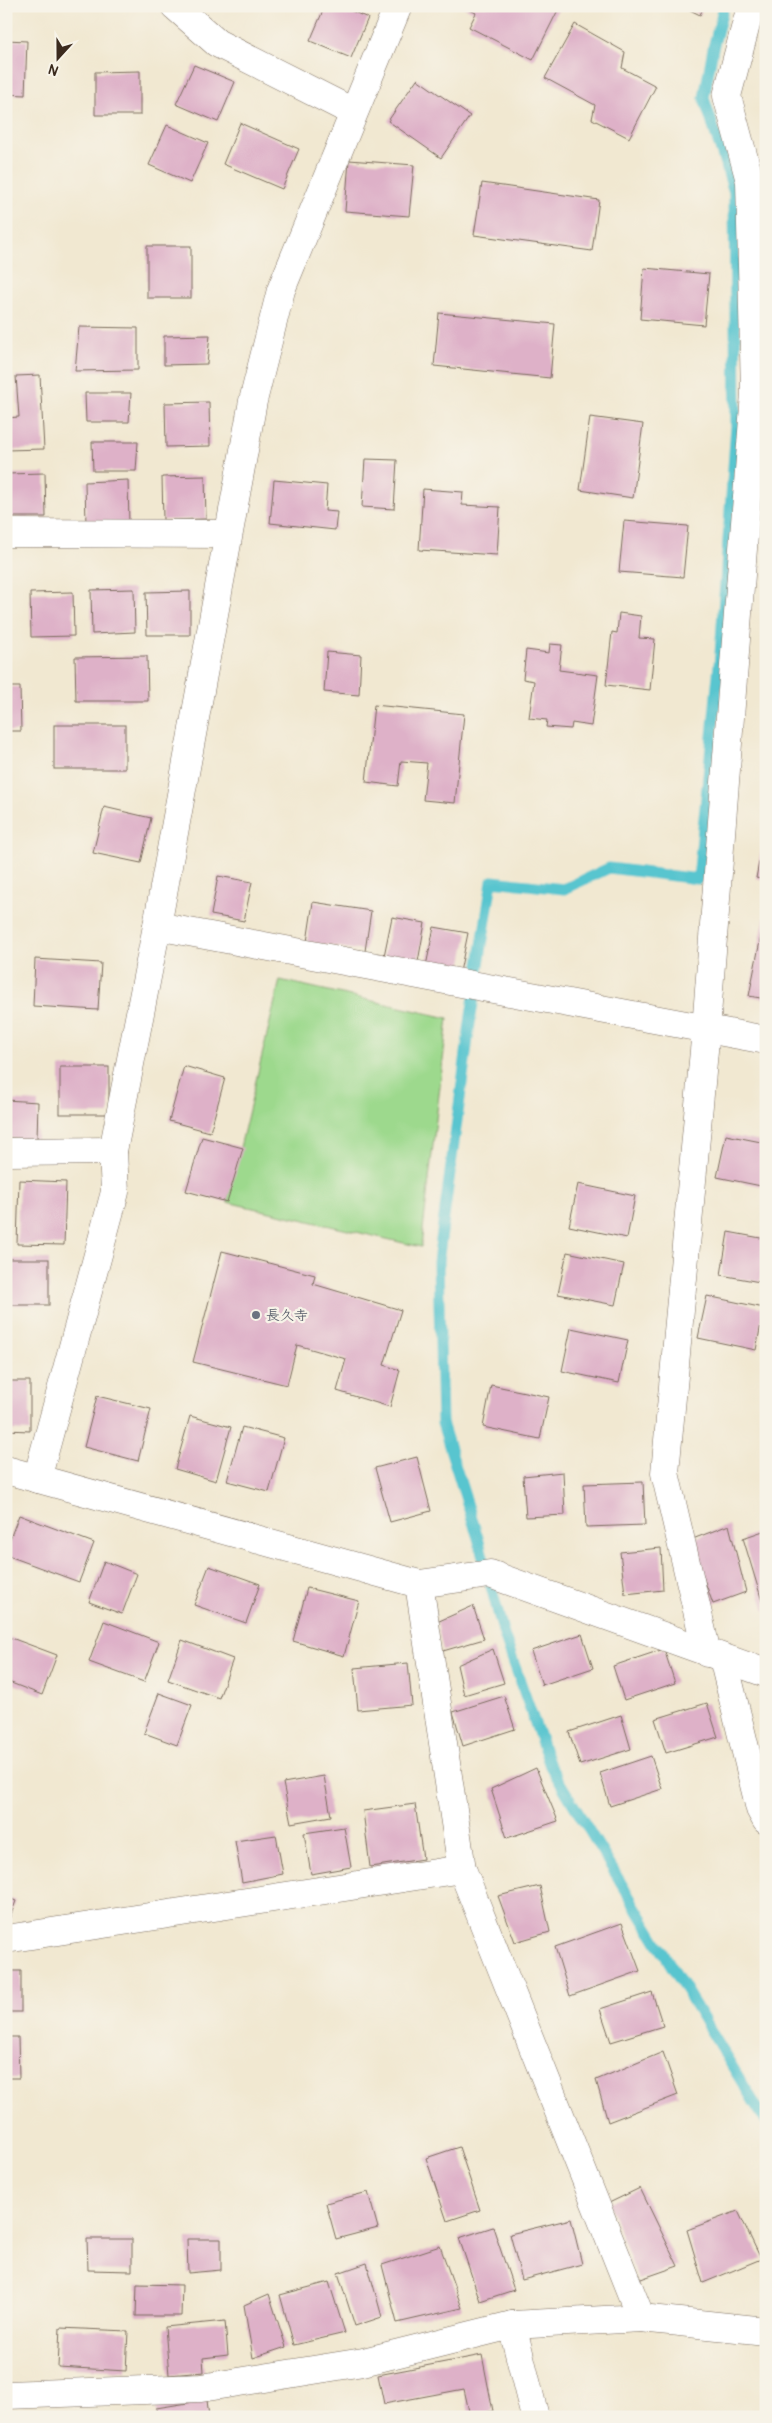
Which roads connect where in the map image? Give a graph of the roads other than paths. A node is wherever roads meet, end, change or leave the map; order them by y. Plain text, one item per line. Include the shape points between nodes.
1 (176, 6) edge
2 (398, 6) edge
3 (751, 6) edge
4 (353, 112) junction
5 (6, 533) edge
6 (228, 534) junction
7 (157, 926) junction
8 (706, 1029) junction
9 (766, 1040) edge
10 (113, 1151) junction
11 (6, 1152) edge
12 (16, 1478) edge
13 (418, 1584) junction
14 (715, 1656) junction
15 (766, 1673) edge
16 (766, 1820) edge
17 (462, 1869) junction
18 (6, 1939) edge
19 (641, 2318) junction
20 (512, 2325) junction
21 (766, 2331) edge
22 (17, 2402) edge
23 (535, 2417) edge

1 - 4 street via 217,43
2 - 4 street
3 - 8 street via 727,96 750,181 755,393
4 - 6 street via 281,290 253,401
5 - 6 street
6 - 7 street
7 - 8 street
7 - 10 street
8 - 9 street
8 - 14 street via 665,1473
10 - 11 street
10 - 12 street via 115,1192
12 - 13 street
13 - 14 street via 490,1574
13 - 17 street
14 - 15 street
14 - 16 street
17 - 18 street
17 - 19 street
19 - 20 street
19 - 21 street
20 - 22 street via 363,2362 201,2388
20 - 23 street

